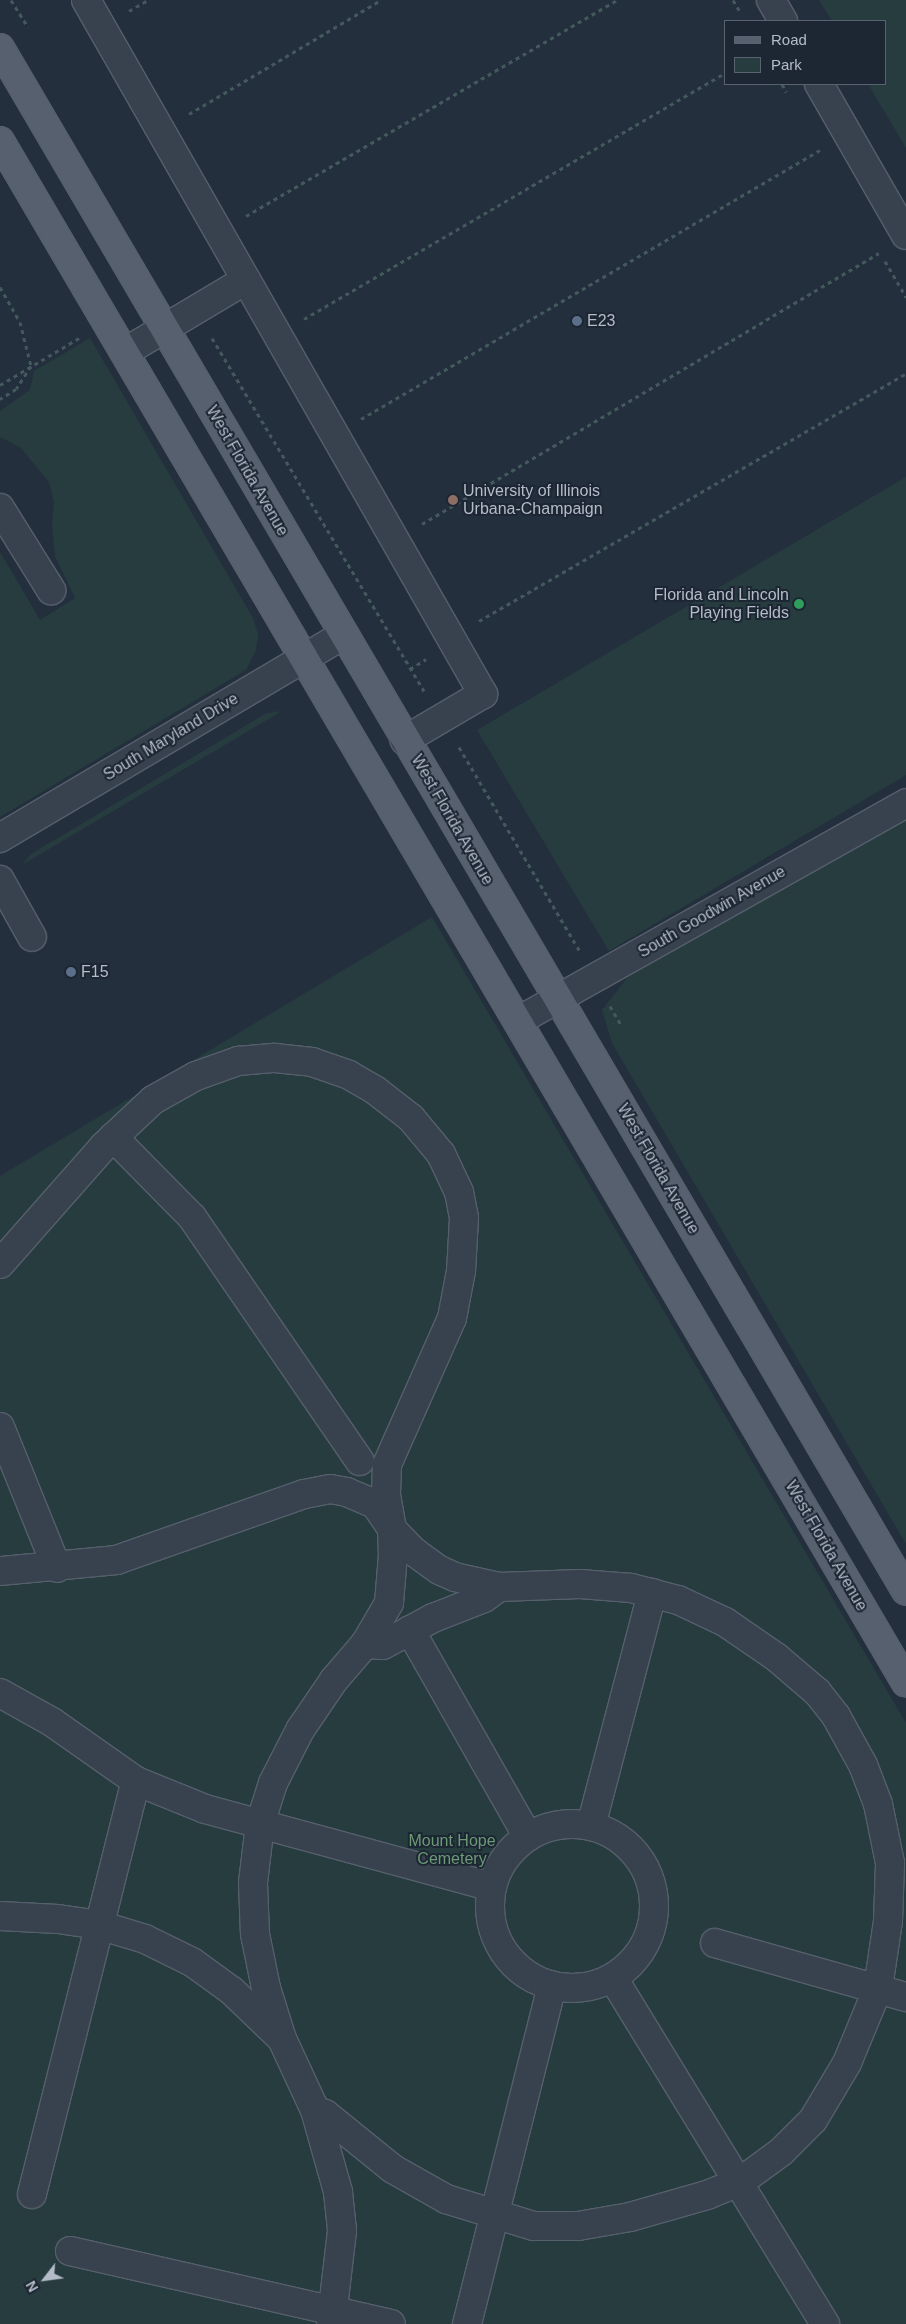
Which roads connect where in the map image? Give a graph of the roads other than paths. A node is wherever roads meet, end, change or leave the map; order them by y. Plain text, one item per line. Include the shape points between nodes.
1 (86, 0) edge
2 (771, 0) edge
3 (782, 20) edge
4 (0, 48) edge
5 (820, 85) edge
6 (0, 141) edge
7 (906, 235) edge
8 (246, 280) junction
9 (164, 330) junction
10 (125, 352) junction
11 (0, 508) edge
12 (52, 590) dead end
13 (343, 635) junction
14 (302, 659) junction
15 (405, 740) junction
16 (906, 803) edge
17 (0, 838) edge
18 (0, 880) edge
19 (32, 937) dead end
20 (557, 997) junction
21 (518, 1020) junction
22 (113, 1137) junction
23 (0, 1264) edge
24 (403, 1424) junction
25 (0, 1427) edge
26 (360, 1461) junction
27 (304, 1494) junction
28 (392, 1528) junction
29 (57, 1568) junction
30 (0, 1571) edge
31 (499, 1587) junction
32 (906, 1592) edge
33 (652, 1594) junction
34 (410, 1630) junction
35 (364, 1644) junction
36 (906, 1683) edge
37 (0, 1693) edge
38 (136, 1781) junction
39 (260, 1824) junction
40 (591, 1826) junction
41 (528, 1837) junction
42 (492, 1887) junction
43 (0, 1916) edge
44 (100, 1925) junction
45 (715, 1943) dead end
46 (613, 1978) junction
47 (552, 1985) junction
48 (878, 1988) junction
49 (906, 1997) edge
50 (282, 2039) junction
51 (315, 2110) junction
52 (740, 2182) junction
53 (32, 2194) dead end
54 (495, 2216) junction
55 (70, 2251) dead end
56 (332, 2317) edge
57 (391, 2324) edge
58 (467, 2324) edge
59 (825, 2324) edge

1 - 8 street
2 - 3 street
4 - 9 main road, West Florida Avenue
5 - 7 street
6 - 10 main road, West Florida Avenue
8 - 9 street
8 - 15 street via 482,694
9 - 10 street
9 - 13 main road, West Florida Avenue
10 - 14 main road, West Florida Avenue
11 - 12 street
13 - 14 street, South Maryland Drive
13 - 15 main road, West Florida Avenue
14 - 17 street, South Maryland Drive
14 - 21 main road, West Florida Avenue
15 - 20 main road, West Florida Avenue
16 - 20 street, South Goodwin Avenue
18 - 19 street
20 - 21 street, South Goodwin Avenue
20 - 32 main road, West Florida Avenue
21 - 36 main road, West Florida Avenue
22 - 23 street
22 - 24 street via 153,1100 196,1076 238,1061 275,1058 312,1062 348,1075 375,1090 411,1118 441,1154 459,1192 464,1218 461,1271 452,1318 437,1358
22 - 26 street via 192,1217
24 - 26 street via 381,1447
24 - 28 street via 387,1465 386,1495
25 - 29 street
26 - 27 street
27 - 28 street via 330,1489 347,1492 375,1504
27 - 29 street via 117,1560
28 - 31 street via 439,1570 468,1581
28 - 35 street via 389,1603
29 - 30 street
31 - 33 street via 580,1584
31 - 34 street via 484,1598
33 - 40 street
33 - 48 street via 678,1600 725,1622 776,1657 817,1692 836,1716 863,1764 878,1804 890,1863 888,1921
34 - 35 street via 383,1645
34 - 41 street
35 - 39 street via 334,1680 300,1730 273,1783
37 - 38 street via 52,1722
38 - 39 street via 205,1809
38 - 44 street
39 - 42 street
39 - 50 street via 253,1883 255,1934 266,1988
40 - 41 street via 572,1823 545,1828
40 - 46 street via 622,1840 641,1860 652,1884 655,1911 649,1937 635,1960
41 - 42 street via 502,1861
42 - 47 street via 490,1915 498,1941 513,1964 535,1980
43 - 44 street
44 - 50 street via 145,1939 192,1962 232,1991
44 - 53 street
45 - 48 street
46 - 47 street via 589,1988
46 - 52 street
47 - 54 street
48 - 49 street
48 - 52 street via 847,2063 813,2120 781,2152
50 - 51 street
51 - 54 street via 325,2114 393,2169 446,2199
51 - 56 street via 325,2137 342,2231
52 - 54 street via 630,2217 578,2226 534,2226
52 - 59 street
54 - 58 street
55 - 56 street
56 - 57 street

